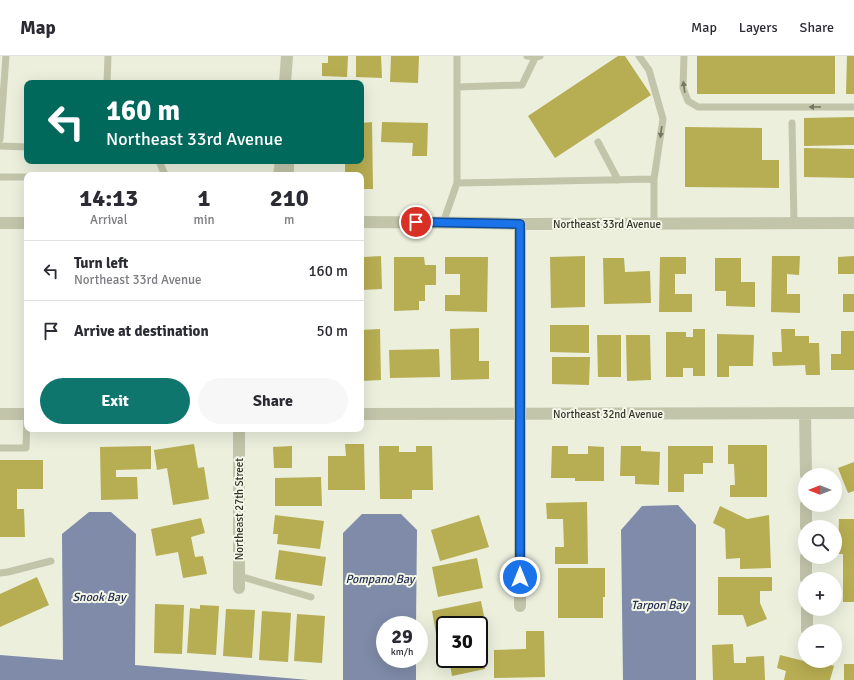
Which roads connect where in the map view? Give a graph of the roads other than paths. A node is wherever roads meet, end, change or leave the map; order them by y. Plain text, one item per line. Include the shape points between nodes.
1 (6, 56) edge
2 (108, 56) edge
3 (287, 56) edge
4 (457, 56) edge
5 (527, 56) edge
6 (537, 56) edge
7 (639, 56) edge
8 (684, 56) edge
9 (107, 80) edge
10 (285, 80) edge
11 (457, 87) junction
12 (854, 107) edge
13 (792, 123) dead end
14 (0, 139) edge
15 (598, 142) dead end
16 (0, 146) edge
17 (24, 147) edge
18 (0, 177) edge
19 (24, 177) edge
20 (654, 179) junction
21 (618, 180) junction
22 (457, 183) junction
23 (364, 222) edge
24 (0, 223) edge
25 (24, 223) edge
26 (443, 223) junction
27 (794, 223) junction
28 (854, 223) edge
29 (520, 224) junction
30 (654, 224) junction
31 (805, 413) junction
32 (854, 413) edge
33 (0, 414) edge
34 (24, 414) edge
35 (364, 414) edge
36 (519, 414) junction
37 (26, 432) edge
38 (239, 432) edge
39 (0, 448) edge
40 (806, 468) edge
41 (51, 561) dead end
42 (0, 573) edge
43 (239, 582) joint
44 (311, 597) dead end
45 (520, 606) dead end

1 - 14 lane
2 - 9 lane
3 - 10 street
4 - 11 lane
5 - 6 lane
6 - 11 lane via 522,85
7 -> 20 lane via 649,70 663,119
12 -> 8 lane via 698,107 688,101 683,88
11 - 22 lane
13 - 27 lane
15 - 21 lane
16 - 17 lane
18 - 19 lane
20 - 21 lane
20 - 30 lane
21 - 22 lane
22 - 26 lane
23 - 26 street, Northeast 33rd Avenue
24 - 25 street
26 - 29 street, Northeast 33rd Avenue
27 - 28 street, Northeast 33rd Avenue
27 - 30 street, Northeast 33rd Avenue
29 - 30 street, Northeast 33rd Avenue
29 - 36 street
31 - 32 street, Northeast 32nd Avenue
31 - 36 street, Northeast 32nd Avenue
31 - 40 street
33 - 34 street
35 - 36 street, Northeast 32nd Avenue
36 - 45 street
37 - 39 lane via 26,448
38 - 43 street, Northeast 27th Street
41 - 42 lane
43 - 44 lane

